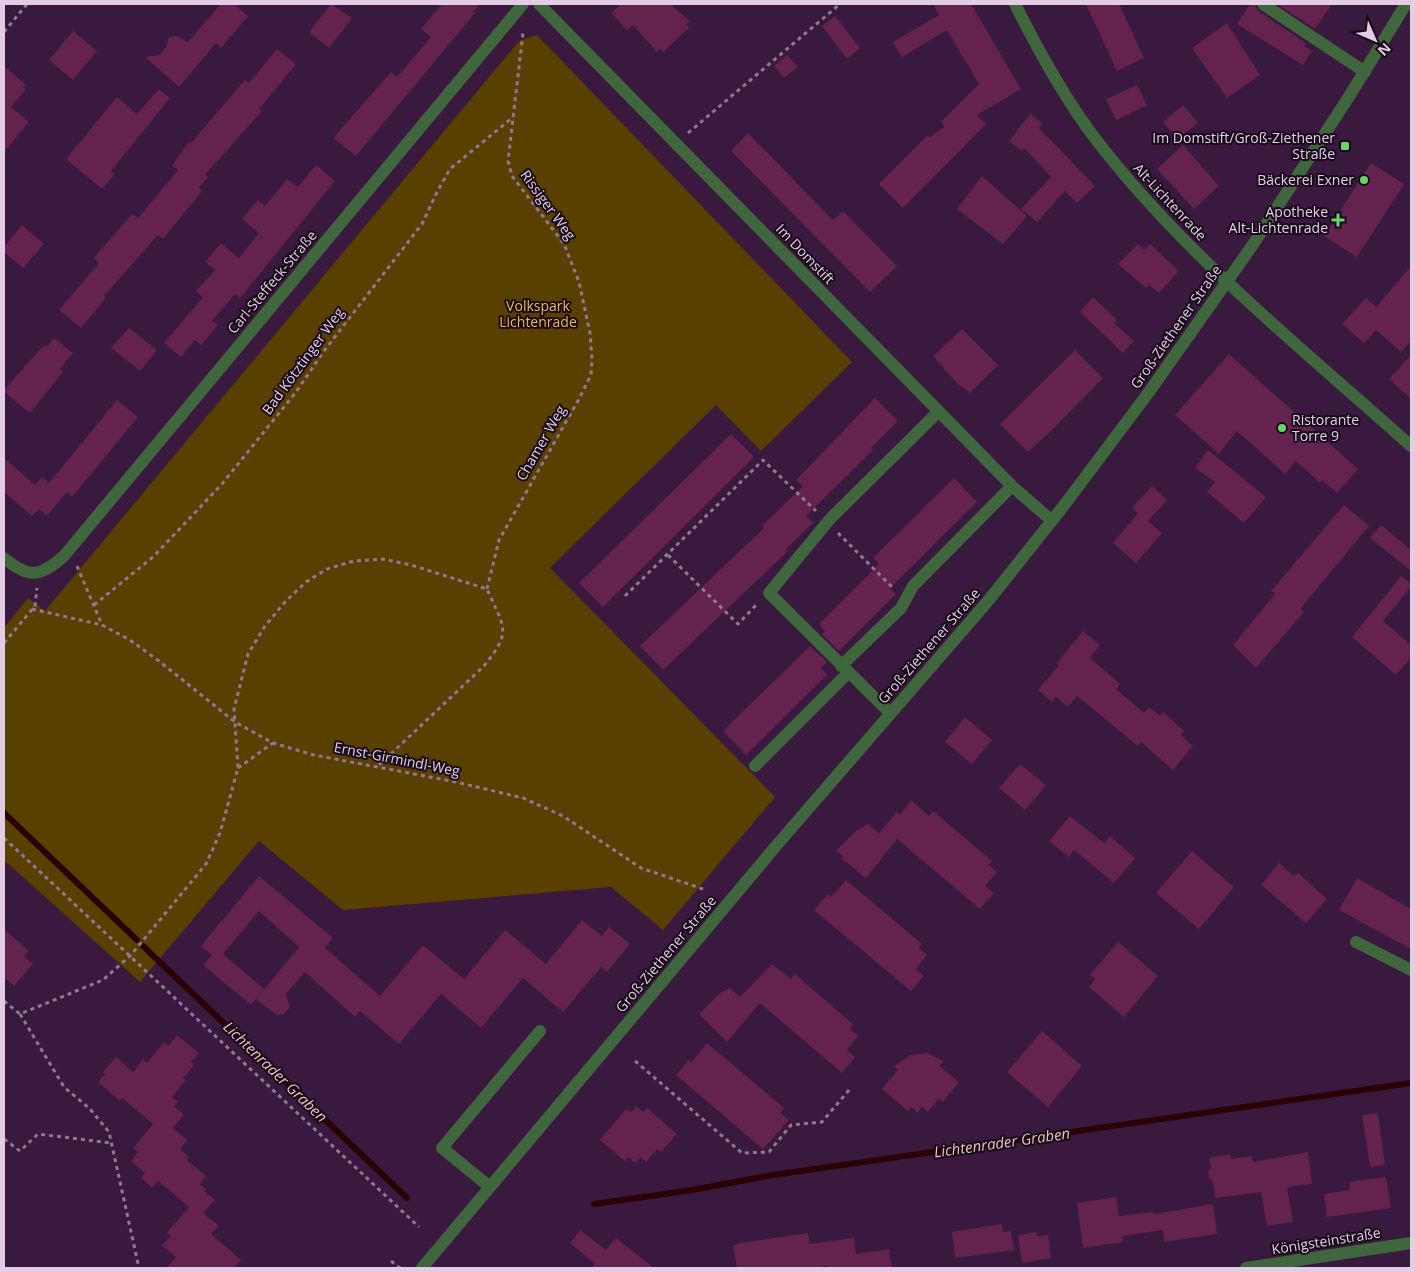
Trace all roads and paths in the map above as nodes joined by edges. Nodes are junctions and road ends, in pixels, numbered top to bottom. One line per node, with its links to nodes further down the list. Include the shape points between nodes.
1 (27, 4): 8 (path)
2 (522, 4): 23 (street, Carl-Steffeck-Straße, via 64,556)
3 (539, 4): 15 (street, Im Domstift)
4 (840, 4): 12 (path)
5 (1015, 4): 13 (street, Alt-Lichtenrade, via 1066,98 1126,178)
6 (1263, 4): 10 (street)
7 (1406, 4): 10 (street, Groß-Ziethener Straße)
8 (4, 32)
9 (523, 33): 11 (path, Rissiger Weg)
10 (1365, 72): 13 (street, Groß-Ziethener Straße)
11 (512, 118): 14 (path, Rissiger Weg, via 508,161 512,176 564,244 579,282); 28 (path, Bad Kötztinger Weg, via 450,169 422,224 296,392 222,484 153,557)
12 (688, 134)
13 (1227, 282): 16 (street, Alt-Lichtenrade); 18 (street, Groß-Ziethener Straße)
14 (583, 304): 24 (path, Chamer Weg, via 590,333 591,375 500,540)
15 (938, 412): 17 (street, Im Domstift); 19 (street)
16 (1411, 446)
17 (1012, 486): 18 (street, Im Domstift); 27 (street, via 913,586)
18 (1052, 521): 33 (street, Groß-Ziethener Straße, via 988,601)
19 (827, 522): 20 (path, via 763,460); 25 (street); 27 (path)
20 (668, 555): 25 (path, via 738,624); 26 (path)
21 (4, 558): 23 (street, via 19,570)
22 (77, 566): 28 (path)
23 (38, 573): 29 (path)
24 (487, 589): 34 (path, via 383,559 354,561 327,569 306,582 285,602 248,654 237,691); 36 (path, via 502,617 498,649)
25 (768, 593): 32 (street)
26 (625, 596)
27 (905, 600): 32 (street)
28 (94, 605): 30 (path)
29 (32, 609): 30 (path, Ernst-Girmindl-Weg); 31 (path)
30 (102, 625): 34 (path, Ernst-Girmindl-Weg, via 130,640)
31 (4, 643)
32 (845, 670): 33 (street); 37 (street)
33 (890, 713): 51 (street, Groß-Ziethener Straße)
34 (235, 722): 35 (path, Ernst-Girmindl-Weg); 38 (path)
35 (273, 743): 36 (path, Ernst-Girmindl-Weg, via 314,755); 38 (path)
36 (378, 766): 40 (path, Ernst-Girmindl-Weg, via 523,798 563,816 642,868)
37 (755, 766)
38 (238, 768): 42 (path, via 220,833 206,864)
39 (4, 838): 42 (path)
40 (702, 889)
41 (1356, 942): 43 (street)
42 (131, 956): 45 (path, via 103,980); 52 (path)
43 (1411, 970)
44 (4, 1001): 45 (path)
45 (20, 1014): 50 (path, via 64,1086 90,1109 108,1132)
46 (540, 1032): 51 (street, via 442,1148)
47 (635, 1060): 48 (path, via 742,1153 769,1152 791,1125 822,1122)
48 (849, 1090)
49 (4, 1139): 50 (path, via 20,1151 38,1134)
50 (111, 1143): 55 (path)
51 (490, 1187): 57 (street, Groß-Ziethener Straße)
52 (419, 1227)
53 (1411, 1243): 58 (street, Königsteinstraße)
54 (391, 1261): 56 (path)
55 (139, 1268)
56 (400, 1268)
57 (422, 1268)
58 (1246, 1268)

